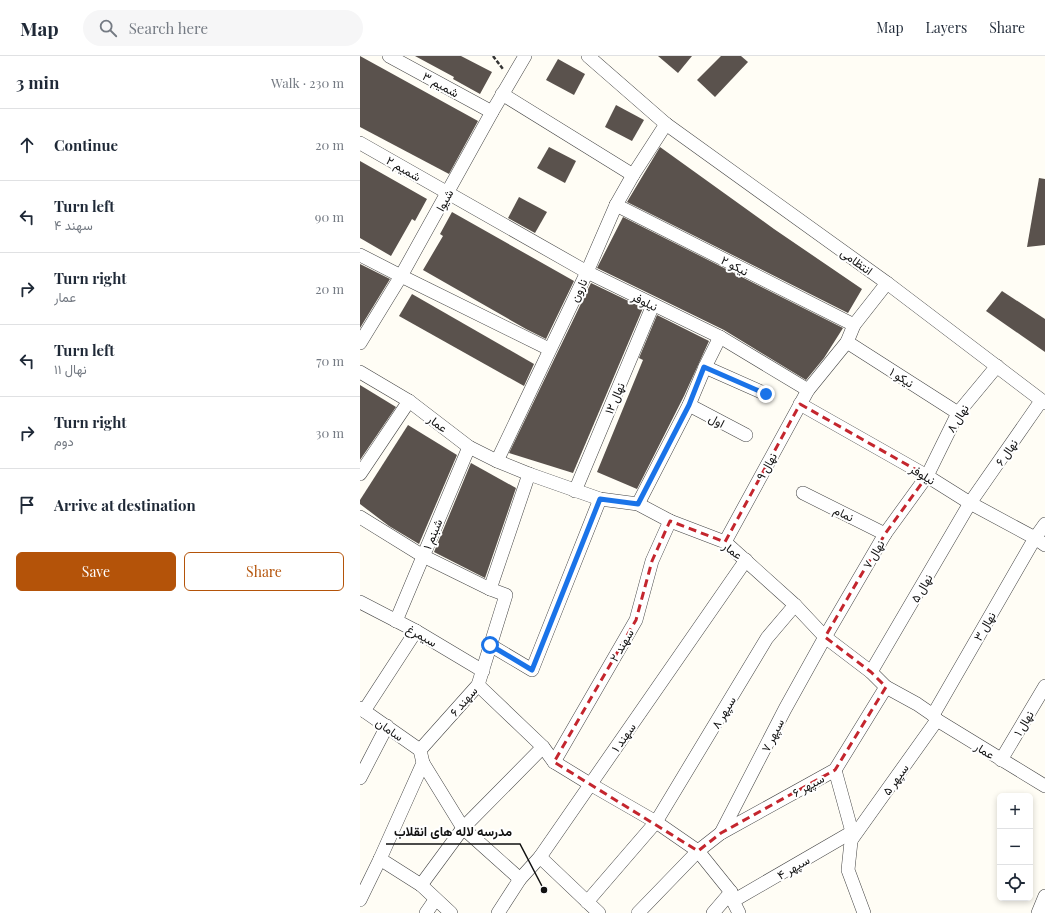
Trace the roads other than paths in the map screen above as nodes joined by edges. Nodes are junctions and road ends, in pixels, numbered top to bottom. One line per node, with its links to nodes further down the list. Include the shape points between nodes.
1 (525, 56): 4 (street, شیوا)
2 (588, 56): 6 (street, انتظامی)
3 (397, 58): 5 (street, شمیم ۳)
4 (502, 94): 5 (street, شیوا); 8 (street)
5 (492, 112): 9 (street, شیوا)
6 (666, 124): 8 (street, نارون); 14 (street, انتظامی)
7 (360, 143): 9 (street, شمیم ۲)
8 (632, 175): 10 (street, نارون)
9 (447, 193): 12 (street, شمیم ۲); 13 (street, شیوا)
10 (616, 205): 12 (street, نارون); 16 (street, نیکو ۲)
11 (360, 255): 13 (street)
12 (587, 272): 15 (street, نیلوفر); 20 (street, نارون)
13 (401, 276): 19 (street, شیوا); 20 (street)
14 (887, 283): 16 (street, نهال ۹); 21 (street, انتظامی)
15 (653, 305): 17 (street, نیلوفر); 37 (street, نهال ۱۲)
16 (854, 325): 18 (street, نهال ۹)
17 (720, 337): 22 (street); 24 (street, نیلوفر)
18 (847, 342): 24 (street, نهال ۹); 30 (street, نیکو ۱)
19 (360, 343)
20 (549, 349): 33 (street, نارون)
21 (997, 366): 27 (street, انتظامی); 30 (street, نهال ۸)
22 (704, 367): 25 (street); 29 (street)
23 (360, 372): 26 (street, عمار)
24 (808, 390): 28 (street, نهال ۹)
25 (766, 394)
26 (409, 401): 32 (street, عمار); 34 (street)
27 (1043, 402): 40 (street, نهال ۶)
28 (800, 404): 36 (street, نیلوفر); 47 (street, نهال ۹)
29 (689, 405): 31 (street, اول); 41 (street)
30 (958, 413): 36 (street, نهال ۸)
31 (746, 435)
32 (469, 447): 33 (street, عمار); 48 (street, شبنم ۱)
33 (496, 461): 35 (street, عمار)
34 (360, 474)
35 (529, 474): 37 (street, عمار); 50 (street)
36 (927, 476): 40 (street, نیلوفر); 45 (street, نهال ۷)
37 (575, 491): 39 (street, عمار)
38 (803, 493): 45 (street, نمام)
39 (600, 499): 41 (street, عمار); 56 (street, via 532,670)
40 (970, 503): 46 (street, نیلوفر); 58 (street, نهال ۵)
41 (638, 504): 43 (street, عمار)
42 (360, 517): 48 (street)
43 (670, 521): 47 (street, عمار); 68 (street, سهند ۲, via 652,561 636,620)
44 (1045, 524): 46 (street, نهال ۳)
45 (885, 534): 55 (street, نهال ۷)
46 (1040, 541): 63 (street, نهال ۳)
47 (725, 542): 49 (street, عمار)
48 (423, 556): 50 (street); 53 (street, شبنم ۱)
49 (746, 560): 52 (street, عمار); 71 (street, سهند ۱)
50 (490, 588): 56 (street, سهند ۶, via 506,595)
51 (360, 602): 53 (street, سیمرغ)
52 (795, 605): 55 (street, عمار); 73 (street, سپهر ۸, via 768,638)
53 (396, 622): 54 (street, سیمرغ)
54 (416, 631): 57 (street, سیمرغ); 62 (street)
55 (824, 637): 58 (street, عمار); 75 (street, سپهر ۷)
56 (490, 645): 57 (street, سهند ۶)
57 (483, 671): 59 (street, سهند ۶)
58 (871, 672): 61 (street, عمار)
59 (478, 685): 65 (street); 66 (street, سهند ۶)
60 (1045, 686): 67 (street, نهال ۱)
61 (886, 687): 63 (street, عمار); 69 (street, سپهر ۶)
62 (362, 710): 64 (street, سامان)
63 (935, 717): 67 (street, عمار); 76 (street, سپهر ۵)
64 (387, 726): 66 (street, سامان); 70 (street)
65 (543, 747): 68 (street); 74 (street)
66 (421, 756): 74 (street); 79 (street, سهند ۶)
67 (1001, 760): 72 (street, عمار)
68 (554, 762): 71 (street)
69 (836, 770): 75 (street, سپهر ۶); 76 (street)
70 (360, 778)
71 (590, 784): 73 (street); 78 (street, سهند ۱)
72 (1045, 786)
73 (656, 822): 77 (street); 86 (street, سپهر ۸)
74 (463, 828): 80 (street); 81 (street)
75 (721, 833): 77 (street, سپهر ۶)
76 (852, 836): 82 (street, سپهر ۴); 94 (street, via 848,870)
77 (698, 851): 82 (street); 91 (street, سپهر ۶)
78 (540, 857): 80 (street, سهند ۱); 86 (street)
79 (380, 859): 81 (street); 84 (street, سهند ۶)
80 (520, 879): 89 (street, سهند ۱)
81 (421, 885): 85 (street)
82 (732, 896): 92 (street, سپهر ۴); 93 (street)
83 (1045, 896): 95 (street)
84 (360, 900)
85 (435, 900): 87 (street); 88 (street)
86 (587, 902): 90 (street)
87 (426, 913)
88 (451, 913)
89 (498, 913)
90 (599, 913)
91 (638, 913)
92 (713, 913)
93 (739, 913)
94 (864, 913)
95 (1038, 913)

